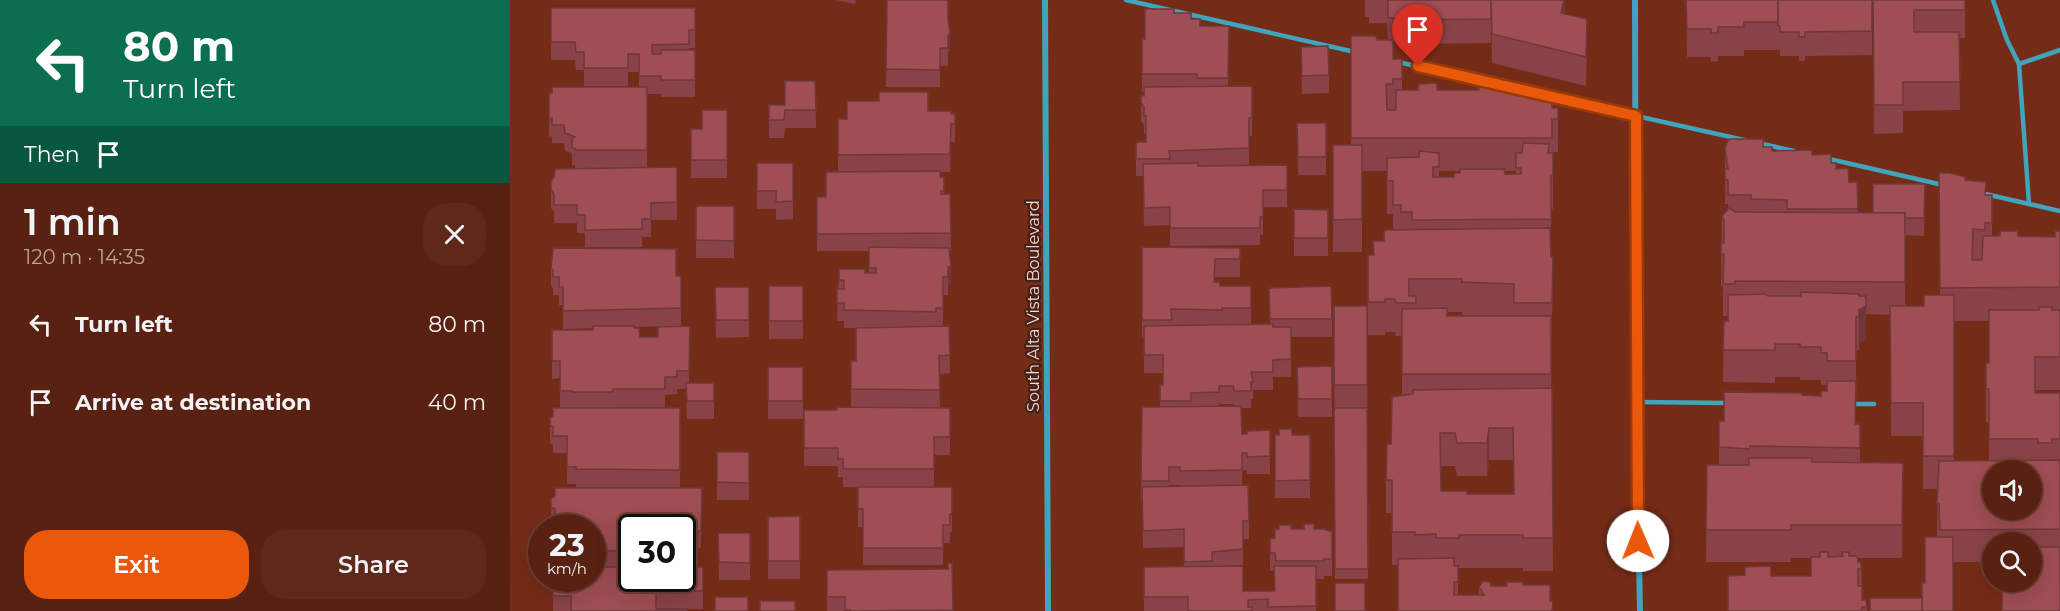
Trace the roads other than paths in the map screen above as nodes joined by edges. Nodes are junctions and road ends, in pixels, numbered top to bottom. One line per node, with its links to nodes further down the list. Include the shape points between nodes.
1 (1045, 0): 22 (street, South Alta Vista Boulevard)
2 (1126, 0): 6 (lane)
3 (1635, 0): 11 (street)
4 (1993, 0): 8 (lane)
5 (2060, 50): 8 (lane)
6 (1356, 52)
7 (1391, 60): 9 (lane)
8 (2019, 64): 16 (lane)
9 (1529, 92)
10 (1540, 94): 11 (lane)
11 (1636, 116): 12 (lane); 18 (street)
12 (1797, 152)
13 (1820, 157): 14 (lane)
14 (1948, 186)
15 (1971, 191): 16 (lane)
16 (2029, 204): 17 (lane)
17 (2060, 211)
18 (1636, 402): 19 (lane); 23 (street)
19 (1737, 403)
20 (1851, 404): 21 (lane)
21 (1874, 404)
22 (1048, 611)
23 (1640, 611)

